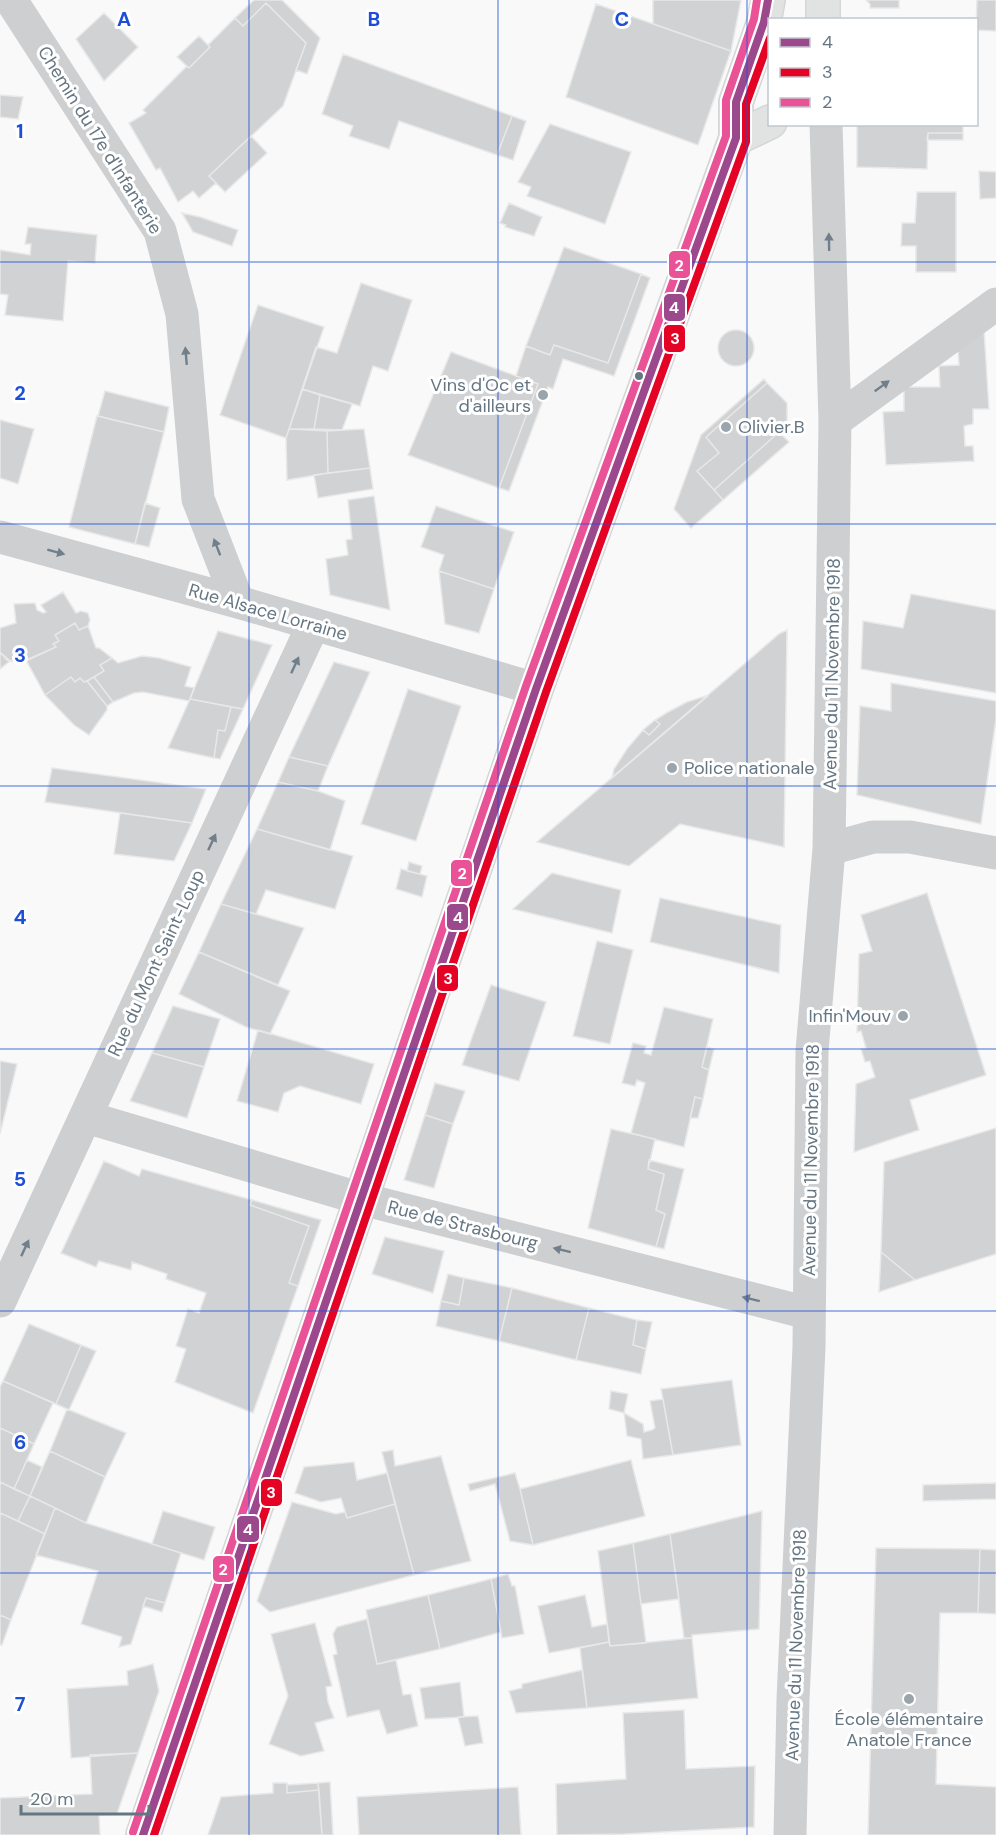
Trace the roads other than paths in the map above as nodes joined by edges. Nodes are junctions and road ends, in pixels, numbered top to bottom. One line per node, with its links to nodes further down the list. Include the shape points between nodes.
1 (11, 0): 11 (street, Chemin du 17e d'Infanterie, one-way to 1, via 198,499 182,314 160,231)
2 (768, 0): 7 (main road, via 736,102)
3 (823, 0): 4 (main road)
4 (823, 18)
5 (768, 123): 7 (main road)
6 (826, 126): 9 (street, Avenue du 11 Novembre 1918, one-way to 6)
7 (736, 138): 13 (main road)
8 (996, 304): 9 (street, one-way to 8)
9 (835, 421): 14 (street, Avenue du 11 Novembre 1918)
10 (0, 537): 11 (street, Rue Alsace Lorraine, one-way to 11)
11 (238, 602): 12 (street, Rue Alsace Lorraine)
12 (313, 625): 13 (street, Rue Alsace Lorraine); 16 (street, Rue du Mont Saint-Loup, one-way to 12)
13 (536, 689): 17 (main road)
14 (829, 849): 15 (street, via 873,837 910,837); 19 (street, Avenue du 11 Novembre 1918, via 812,1051)
15 (996, 853)
16 (86, 1117): 17 (street, Rue de Strasbourg); 18 (street, Rue du Mont Saint-Loup, one-way to 16)
17 (362, 1199): 19 (street, Rue de Strasbourg, one-way to 17); 20 (main road)
18 (0, 1301)
19 (808, 1314): 21 (street, Avenue du 11 Novembre 1918)
20 (143, 1835)
21 (790, 1835)

